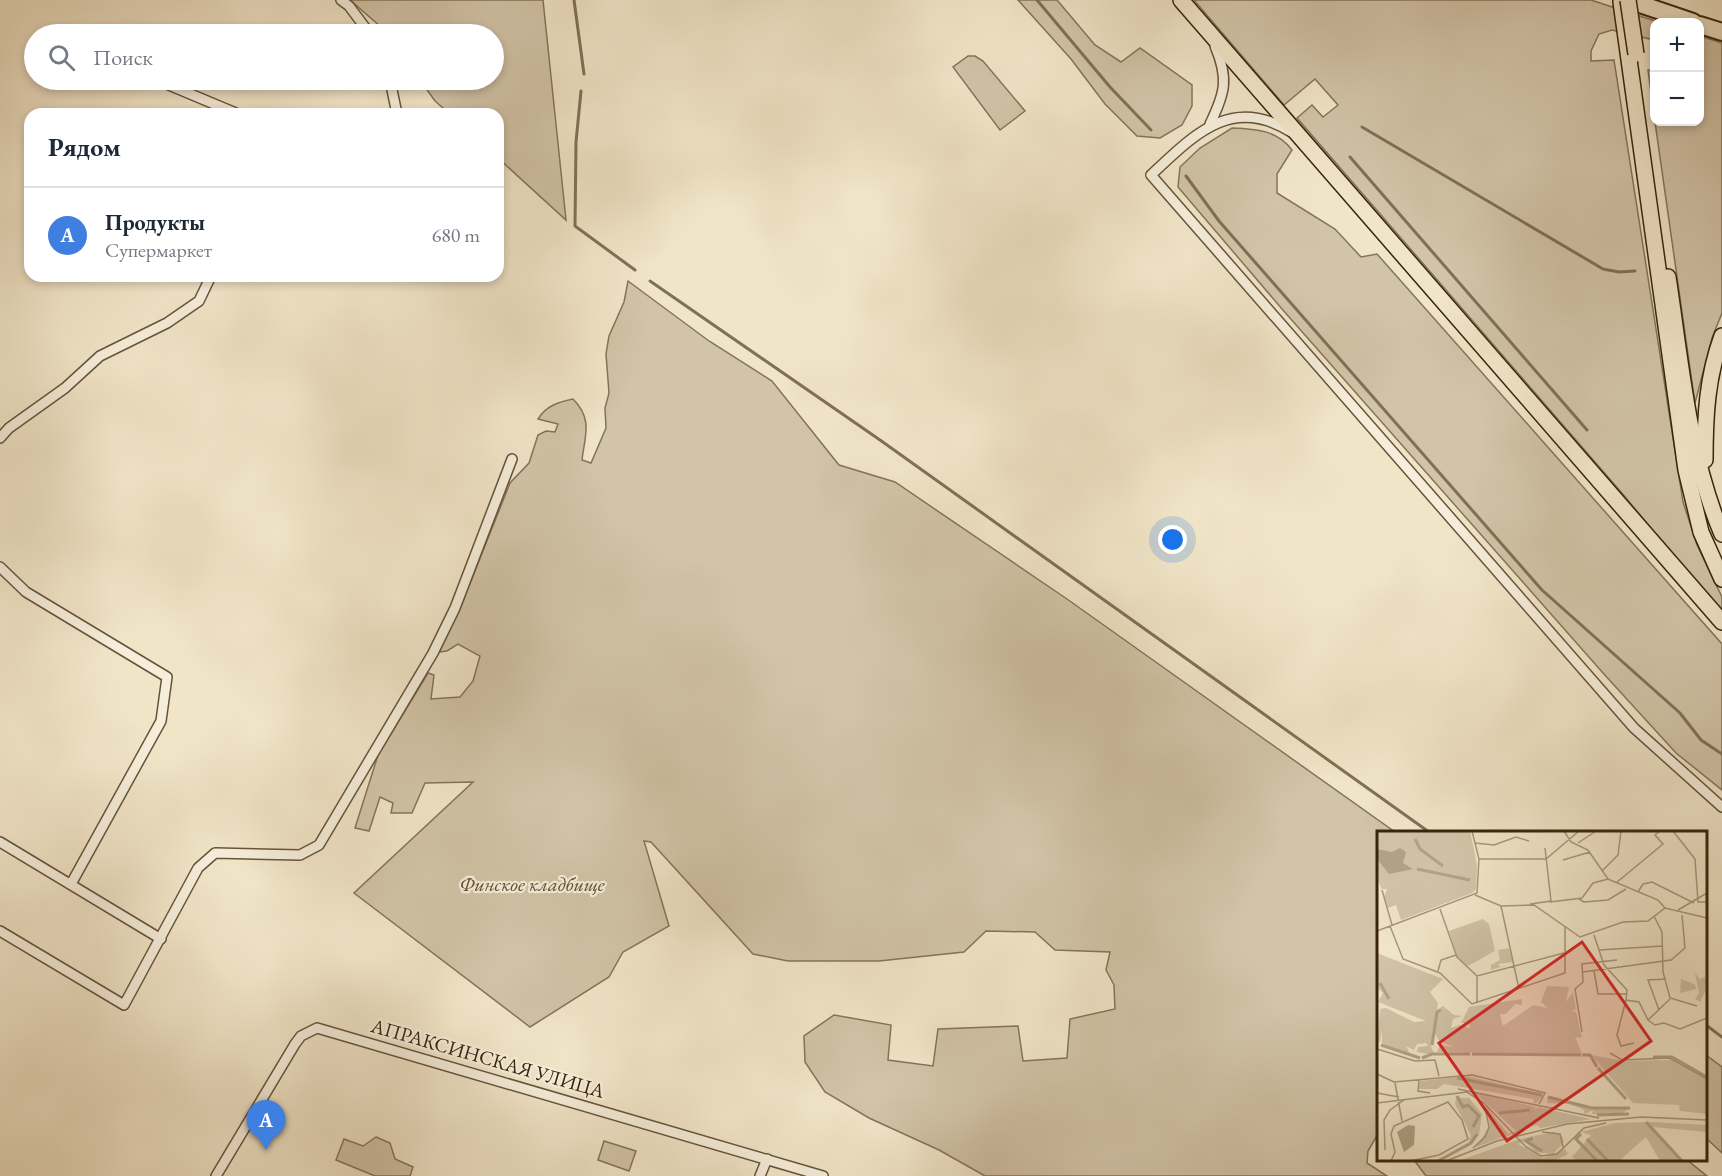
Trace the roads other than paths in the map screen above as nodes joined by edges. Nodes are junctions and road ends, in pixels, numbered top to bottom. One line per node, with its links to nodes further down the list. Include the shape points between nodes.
1 (341, 0): 6 (street)
2 (1181, 0): 9 (main road)
3 (1621, 0): 10 (main road)
4 (1628, 0): 5 (highway); 10 (main road, bridge)
5 (1681, 18)
6 (363, 24)
7 (1704, 26): 8 (highway)
8 (1722, 32)
9 (1210, 33): 15 (street, via 1223,64 1225,84); 16 (main road)
10 (1632, 52): 21 (main road); 24 (main road, via 1686,471 1701,532)
11 (181, 90): 13 (street)
12 (392, 90): 14 (street)
13 (224, 108)
14 (396, 108)
15 (1210, 124): 16 (street, via 1238,117 1257,118 1278,124); 26 (street, via 1151,175 1634,728)
16 (1303, 140): 25 (main road)
17 (208, 282): 19 (street, via 199,301 100,356)
18 (1722, 336): 21 (main road, via 1707,392)
19 (0, 438)
20 (512, 459): 30 (street, via 433,653 319,844 300,855 215,853 198,868)
21 (1706, 489): 22 (main road)
22 (1722, 534)
23 (0, 567): 28 (street, via 26,592 167,677 160,721)
24 (1722, 579)
25 (1722, 622)
26 (1722, 807)
27 (0, 842): 28 (street)
28 (71, 884): 30 (street)
29 (0, 932): 30 (street, via 124,1005)
30 (161, 939)
31 (767, 1159): 32 (street, АПРАКСИНСКАЯ УЛИЦА, via 317,1028 295,1044); 33 (street); 34 (street, АПРАКСИНСКАЯ УЛИЦА)
32 (216, 1176)
33 (760, 1176)
34 (823, 1176)

